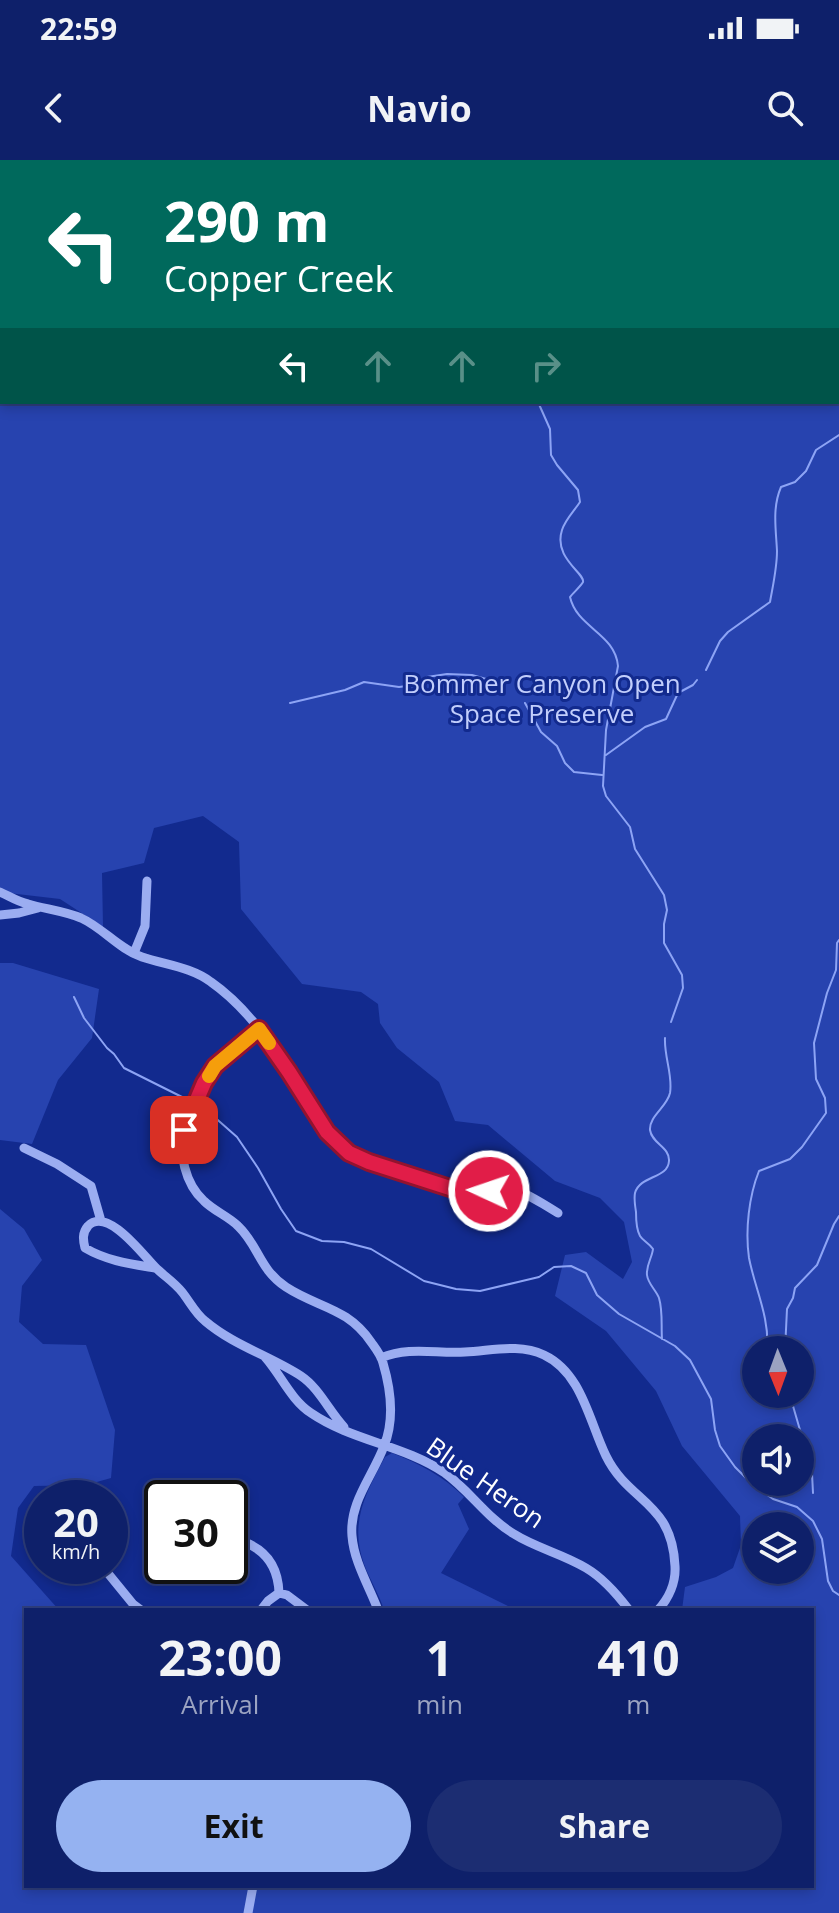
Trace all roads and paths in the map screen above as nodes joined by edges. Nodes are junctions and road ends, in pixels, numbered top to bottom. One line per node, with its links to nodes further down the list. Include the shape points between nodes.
1 (147, 881): 3 (street)
2 (0, 892): 5 (street)
3 (146, 894): 4 (street); 7 (street, via 145,926)
4 (158, 895)
5 (41, 907): 6 (street); 7 (street, via 80,918)
6 (0, 915)
7 (134, 953): 8 (street, via 199,974)
8 (259, 1029): 10 (street, via 336,1143 369,1162); 16 (street, via 215,1066 204,1083 184,1130 185,1170 204,1201 240,1227 266,1270 296,1293 348,1317)
9 (24, 1148): 13 (street, via 91,1186)
10 (453, 1189): 11 (street, via 474,1186); 11 (street, via 478,1208 491,1201)
11 (489, 1191): 12 (street, via 502,1184)
12 (558, 1213)
13 (101, 1221): 14 (street, Blue Heron, via 134,1243); 14 (street, via 85,1229 85,1248 118,1262)
14 (155, 1268): 15 (street, Blue Heron, via 201,1318)
15 (265, 1357): 17 (street, Blue Heron, via 310,1384); 17 (street, Blue Heron, via 310,1413)
16 (381, 1358): 18 (street, via 391,1401); 27 (street, via 411,1350 527,1349 561,1366 579,1390 607,1458 653,1508 671,1537 675,1574)
17 (348, 1431): 18 (street, Blue Heron)
18 (385, 1445): 25 (street, via 352,1520 358,1563); 26 (street, Blue Heron, via 447,1474 509,1531 588,1569)
19 (248, 1543): 21 (street, via 267,1557)
20 (117, 1584): 22 (street)
21 (279, 1593): 23 (street); 24 (street)
22 (138, 1608)
23 (263, 1608)
24 (304, 1608)
25 (377, 1608)
26 (627, 1608)
27 (660, 1608)
28 (253, 1888): 29 (street)
29 (248, 1913)

